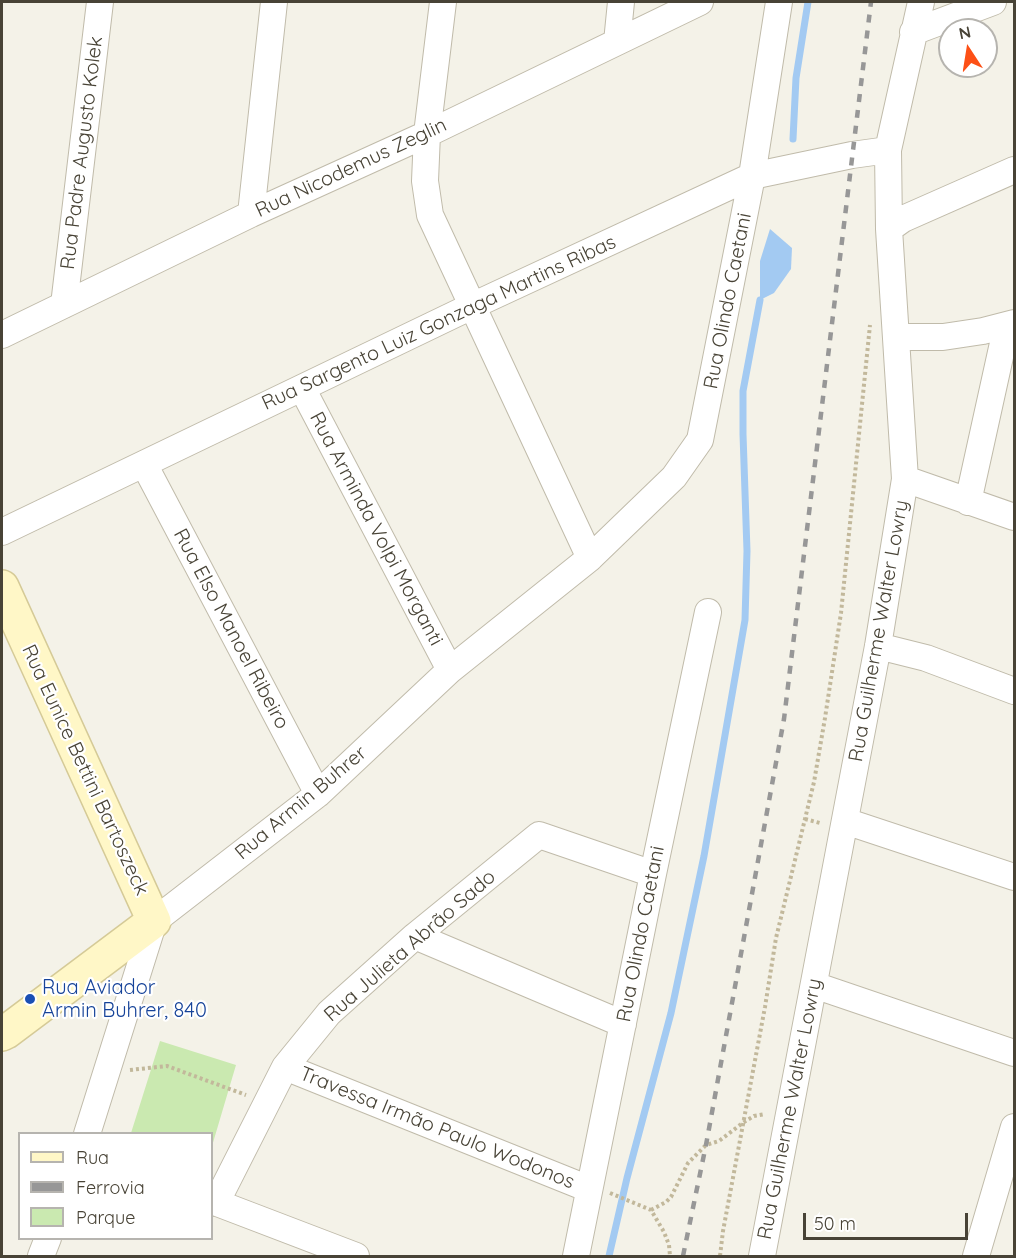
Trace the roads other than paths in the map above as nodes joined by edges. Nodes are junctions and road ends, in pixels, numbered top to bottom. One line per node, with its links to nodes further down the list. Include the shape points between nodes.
1 (100, 2): 17 (street, Rua Padre Augusto Kolek)
2 (274, 2): 15 (street)
3 (444, 2): 11 (street)
4 (621, 2): 10 (street)
5 (700, 2): 10 (street, Rua Nicodemus Zeglin)
6 (779, 2): 14 (street, Rua Olindo Caetani)
7 (921, 2): 9 (street, Rua Guilherme Walter Lowry)
8 (993, 2): 9 (street)
9 (913, 32): 12 (street, Rua Guilherme Walter Lowry)
10 (616, 42): 11 (street, Rua Nicodemus Zeglin)
11 (427, 134): 15 (street, Rua Nicodemus Zeglin); 18 (street, via 425,181 430,215)
12 (888, 150): 14 (street, Rua Sargento Luiz Gonzaga Martins Ribas); 16 (street, Rua Guilherme Walter Lowry)
13 (1014, 170): 16 (street, via 903,219)
14 (752, 176): 18 (street, Rua Sargento Luiz Gonzaga Martins Ribas); 28 (street, Rua Olindo Caetani, via 700,440 674,477)
15 (251, 214): 17 (street, Rua Nicodemus Zeglin)
16 (889, 229): 21 (street, Rua Guilherme Walter Lowry)
17 (64, 304): 20 (street, Rua Nicodemus Zeglin)
18 (472, 306): 22 (street, Rua Sargento Luiz Gonzaga Martins Ribas); 28 (street)
19 (1011, 324): 21 (street, via 943,337); 25 (street)
20 (2, 334)
21 (897, 337): 24 (street, Rua Guilherme Walter Lowry)
22 (302, 388): 23 (street, Rua Sargento Luiz Gonzaga Martins Ribas); 32 (street, Rua Arminda Volpi Morganti)
23 (144, 464): 27 (street, Rua Sargento Luiz Gonzaga Martins Ribas); 34 (street, Rua Elso Manoel Ribeiro)
24 (905, 479): 25 (street); 31 (street, Rua Guilherme Walter Lowry)
25 (968, 502): 26 (street)
26 (1014, 517)
27 (2, 532)
28 (590, 558): 32 (street, Rua Armin Buhrer)
29 (2, 587): 38 (street, Rua Eunice Bettini Bartoszeck)
30 (708, 612): 36 (street, Rua Olindo Caetani)
31 (878, 646): 33 (street, via 926,658); 35 (street, Rua Guilherme Walter Lowry)
32 (450, 670): 34 (street, Rua Armin Buhrer)
33 (1014, 691)
34 (318, 794): 38 (street, Rua Armin Buhrer)
35 (845, 821): 37 (street); 40 (street, Rua Guilherme Walter Lowry)
36 (653, 874): 39 (street, Rua Julieta Abrão Sado, via 539,835); 41 (street, Rua Olindo Caetani)
37 (1014, 877)
38 (154, 921): 42 (street, Rua Armin Buhrer); 46 (street)
39 (415, 936): 41 (street); 44 (street, Rua Julieta Abrão Sado, via 330,1013)
40 (814, 985): 43 (street); 53 (street, Rua Guilherme Walter Lowry)
41 (623, 1024): 47 (street, Rua Olindo Caetani)
42 (3, 1029)
43 (1014, 1053)
44 (285, 1067): 47 (street, Travessa Irmão Paulo Wodonos); 48 (street, Rua Julieta Abrão Sado)
45 (1014, 1128): 54 (street)
46 (88, 1132)
47 (599, 1190): 52 (street, Rua Olindo Caetani)
48 (214, 1202): 51 (street)
49 (48, 1240): 50 (street)
50 (41, 1257)
51 (356, 1257)
52 (576, 1257)
53 (762, 1257)
54 (976, 1257)

